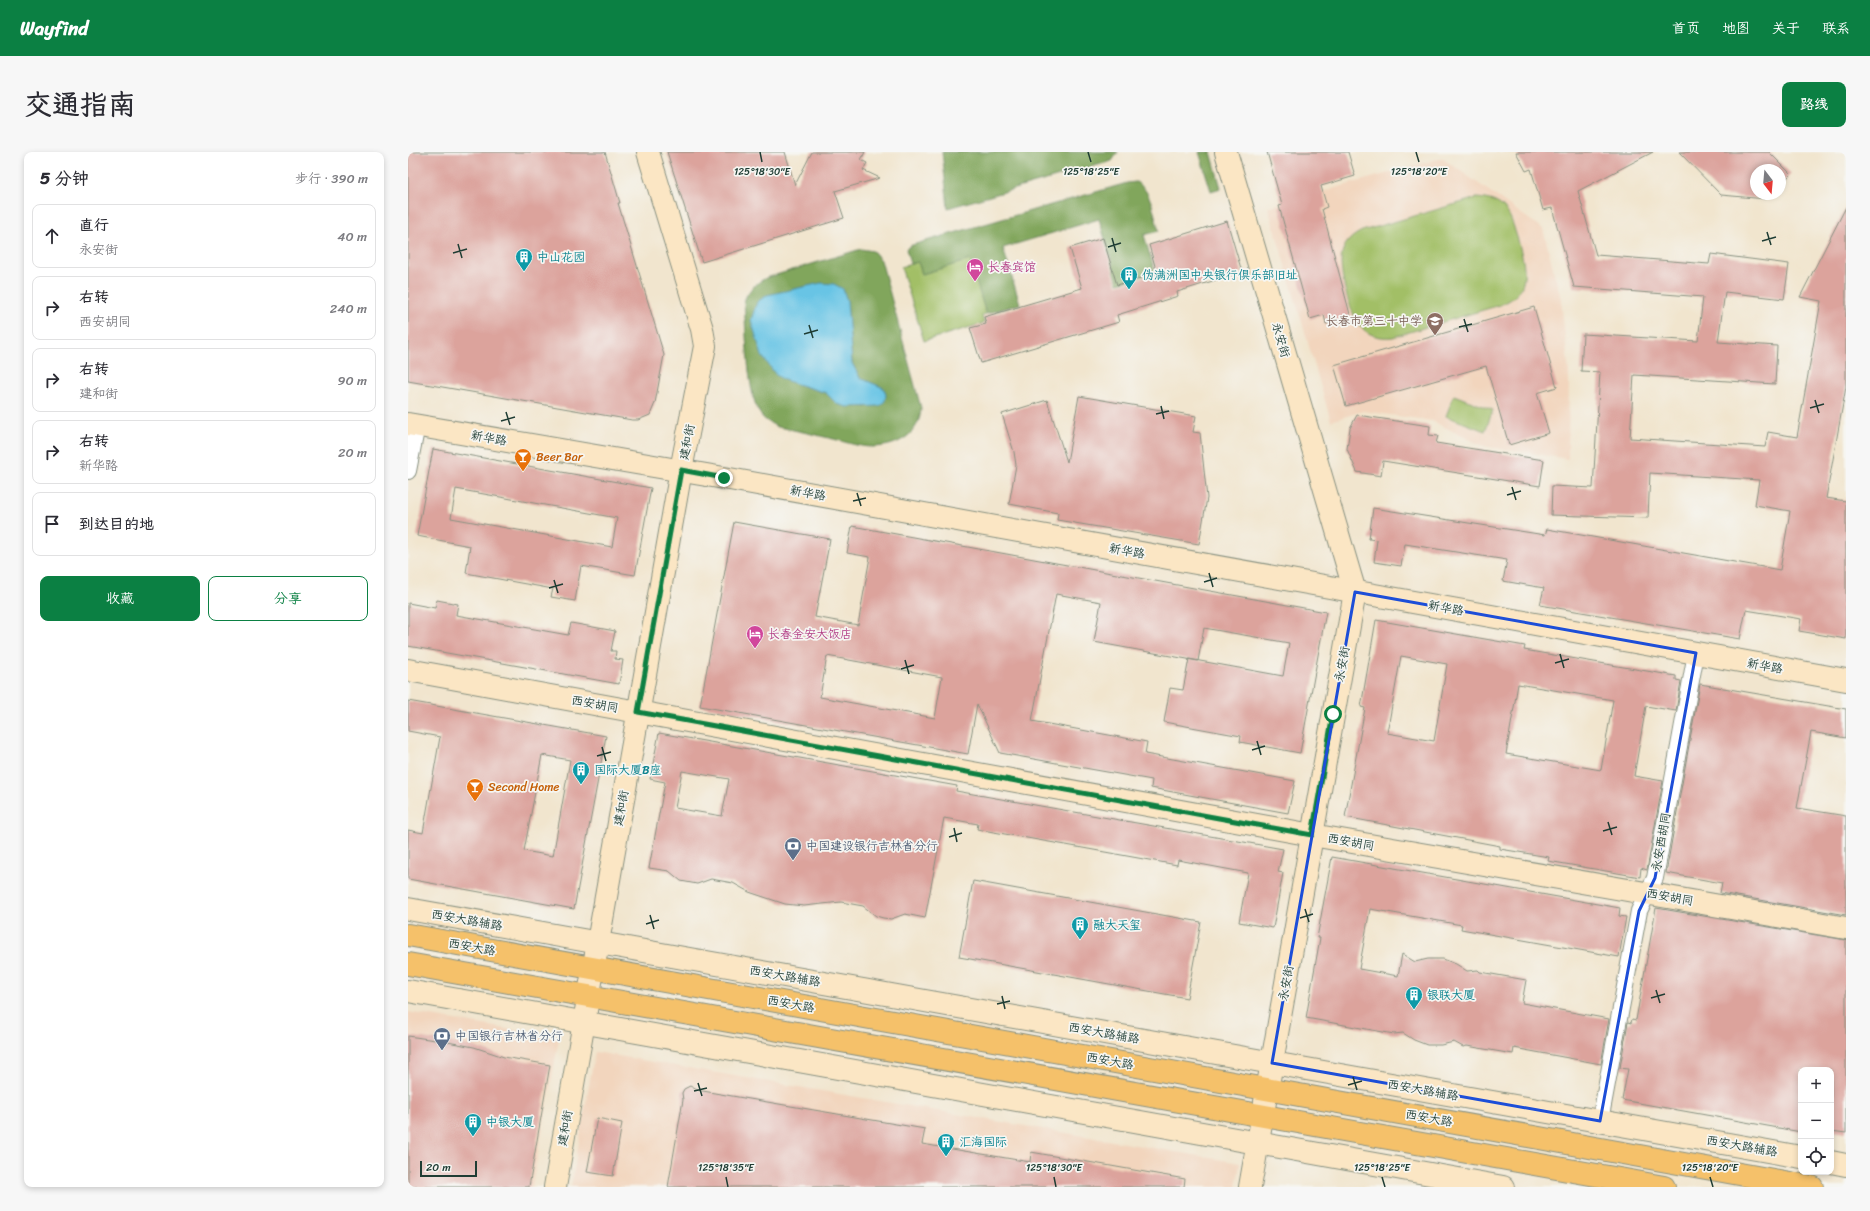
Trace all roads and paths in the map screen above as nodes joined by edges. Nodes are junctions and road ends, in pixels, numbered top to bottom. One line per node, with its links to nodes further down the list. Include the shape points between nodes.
1 (648, 152): 4 (street, 建和街, via 705,346)
2 (1226, 152): 6 (street, 永安街)
3 (412, 425): 4 (street, 新华路); 5 (street)
4 (681, 470): 6 (street, 新华路); 10 (street, 建和街)
5 (408, 471)
6 (1355, 592): 7 (street, 新华路); 11 (street, 永安街)
7 (1696, 653): 9 (street, 新华路); 12 (street, 永安西胡同, via 1655,878)
8 (408, 670): 10 (street, 西安胡同)
9 (1846, 680)
10 (638, 712): 11 (street, 西安胡同); 16 (street, 建和街)
11 (1312, 835): 12 (street, 西安胡同); 22 (street, 永安街)
12 (1647, 893): 14 (street, 西安胡同); 25 (street, 永安西胡同, via 1639,911)
13 (408, 909): 16 (street, 西安大路辅路)
14 (1846, 928)
15 (408, 935): 18 (main road, 西安大路)
16 (598, 943): 18 (street, 建和街); 22 (street, 西安大路辅路)
17 (408, 964): 20 (main road)
18 (593, 968): 20 (street, 建和街); 23 (main road, 西安大路)
19 (408, 991): 21 (street)
20 (588, 996): 21 (street, 建和街); 24 (main road)
21 (584, 1023): 26 (street); 30 (street, 建和街)
22 (1272, 1063): 23 (street, 永安街); 25 (street, 西安大路辅路)
23 (1267, 1089): 24 (street, 永安街); 34 (main road, 西安大路)
24 (1262, 1116): 26 (street, 永安街); 33 (main road)
25 (1600, 1121): 27 (street, 西安大路辅路)
26 (1258, 1143): 31 (street, 永安街); 32 (street)
27 (1798, 1156)
28 (1834, 1163): 29 (street)
29 (1846, 1165)
30 (555, 1187)
31 (1250, 1187)
32 (1502, 1187)
33 (1664, 1187)
34 (1812, 1187)

